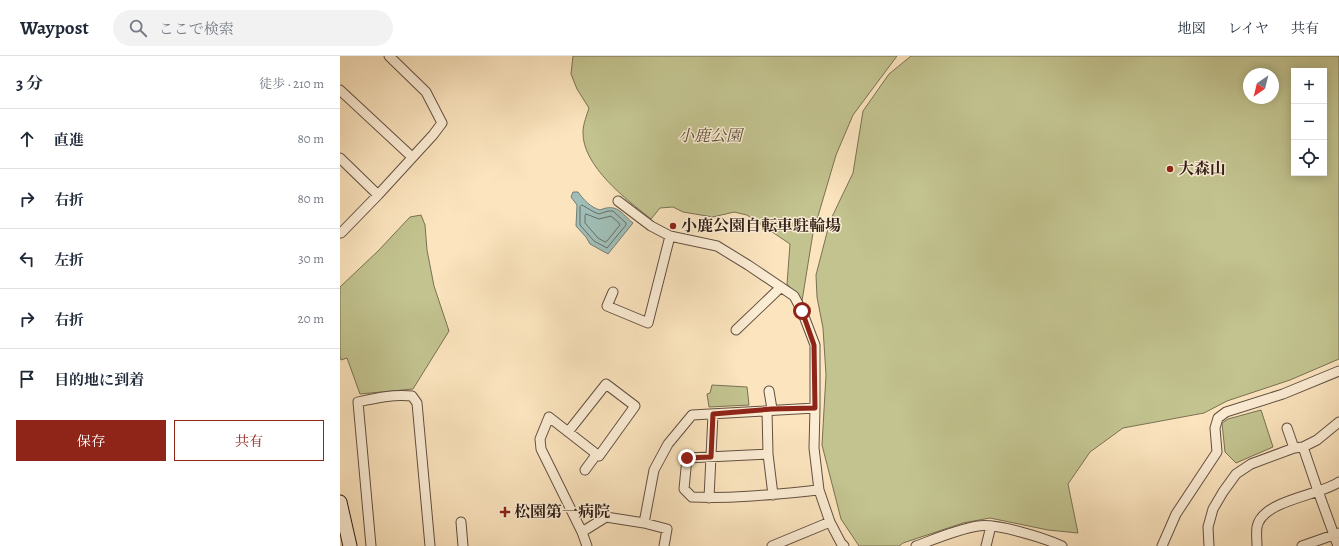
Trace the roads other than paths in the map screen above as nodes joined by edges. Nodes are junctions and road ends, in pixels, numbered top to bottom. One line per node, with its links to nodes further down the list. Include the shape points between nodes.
1 (389, 56): 3 (street, via 426,92 442,123)
2 (340, 90): 3 (street)
3 (412, 157): 5 (street)
4 (340, 158): 5 (street)
5 (378, 195): 7 (street)
6 (618, 201): 8 (street, via 651,226)
7 (340, 233)
8 (670, 236): 9 (street, via 717,246); 10 (street, via 648,323 607,306)
9 (781, 287): 11 (street); 14 (street, via 794,296 814,345)
10 (613, 292)
11 (736, 330)
12 (1339, 371): 48 (street, via 1283,394 1226,412 1218,418 1215,428 1218,452 1176,514)
13 (769, 391): 15 (street)
14 (815, 408): 15 (street); 26 (street, via 814,448)
15 (770, 410): 16 (street); 21 (street)
16 (713, 414): 23 (street); 33 (street, via 692,415 668,444 654,470)
17 (1339, 422): 20 (street, via 1317,440)
18 (1287, 428): 20 (street)
19 (568, 432): 22 (street); 22 (street, via 606,384 635,406 599,456); 35 (street, via 549,417 540,439 540,448)
20 (1299, 447): 27 (street); 49 (street, via 1251,464 1236,474 1213,508 1208,527)
21 (768, 454): 23 (street); 28 (street)
22 (596, 455): 24 (street)
23 (711, 457): 29 (street); 29 (street, via 687,458 684,489 692,497)
24 (585, 470)
25 (1339, 482): 27 (street)
26 (819, 490): 28 (street); 32 (street)
27 (1318, 491): 36 (street); 50 (street, via 1268,511 1260,519 1257,527)
28 (773, 495): 29 (street)
29 (709, 498)
30 (340, 502): 37 (street)
31 (460, 522): 40 (street)
32 (830, 522): 43 (street); 44 (street)
33 (644, 523): 35 (street, via 606,517); 42 (street, via 667,529)
34 (991, 526): 45 (street, via 978,526); 46 (street); 47 (street, via 1046,539)
35 (582, 532): 41 (street)
36 (1337, 534): 51 (street); 52 (street)
37 (350, 546)
38 (371, 546): 39 (street, via 358,402 402,395 412,396 417,403)
39 (430, 546)
40 (463, 546)
41 (587, 546)
42 (664, 546)
43 (772, 546)
44 (844, 546)
45 (916, 546)
46 (986, 546)
47 (1062, 546)
48 (1162, 546)
49 (1209, 546)
50 (1257, 546)
51 (1302, 546)
52 (1338, 546)

